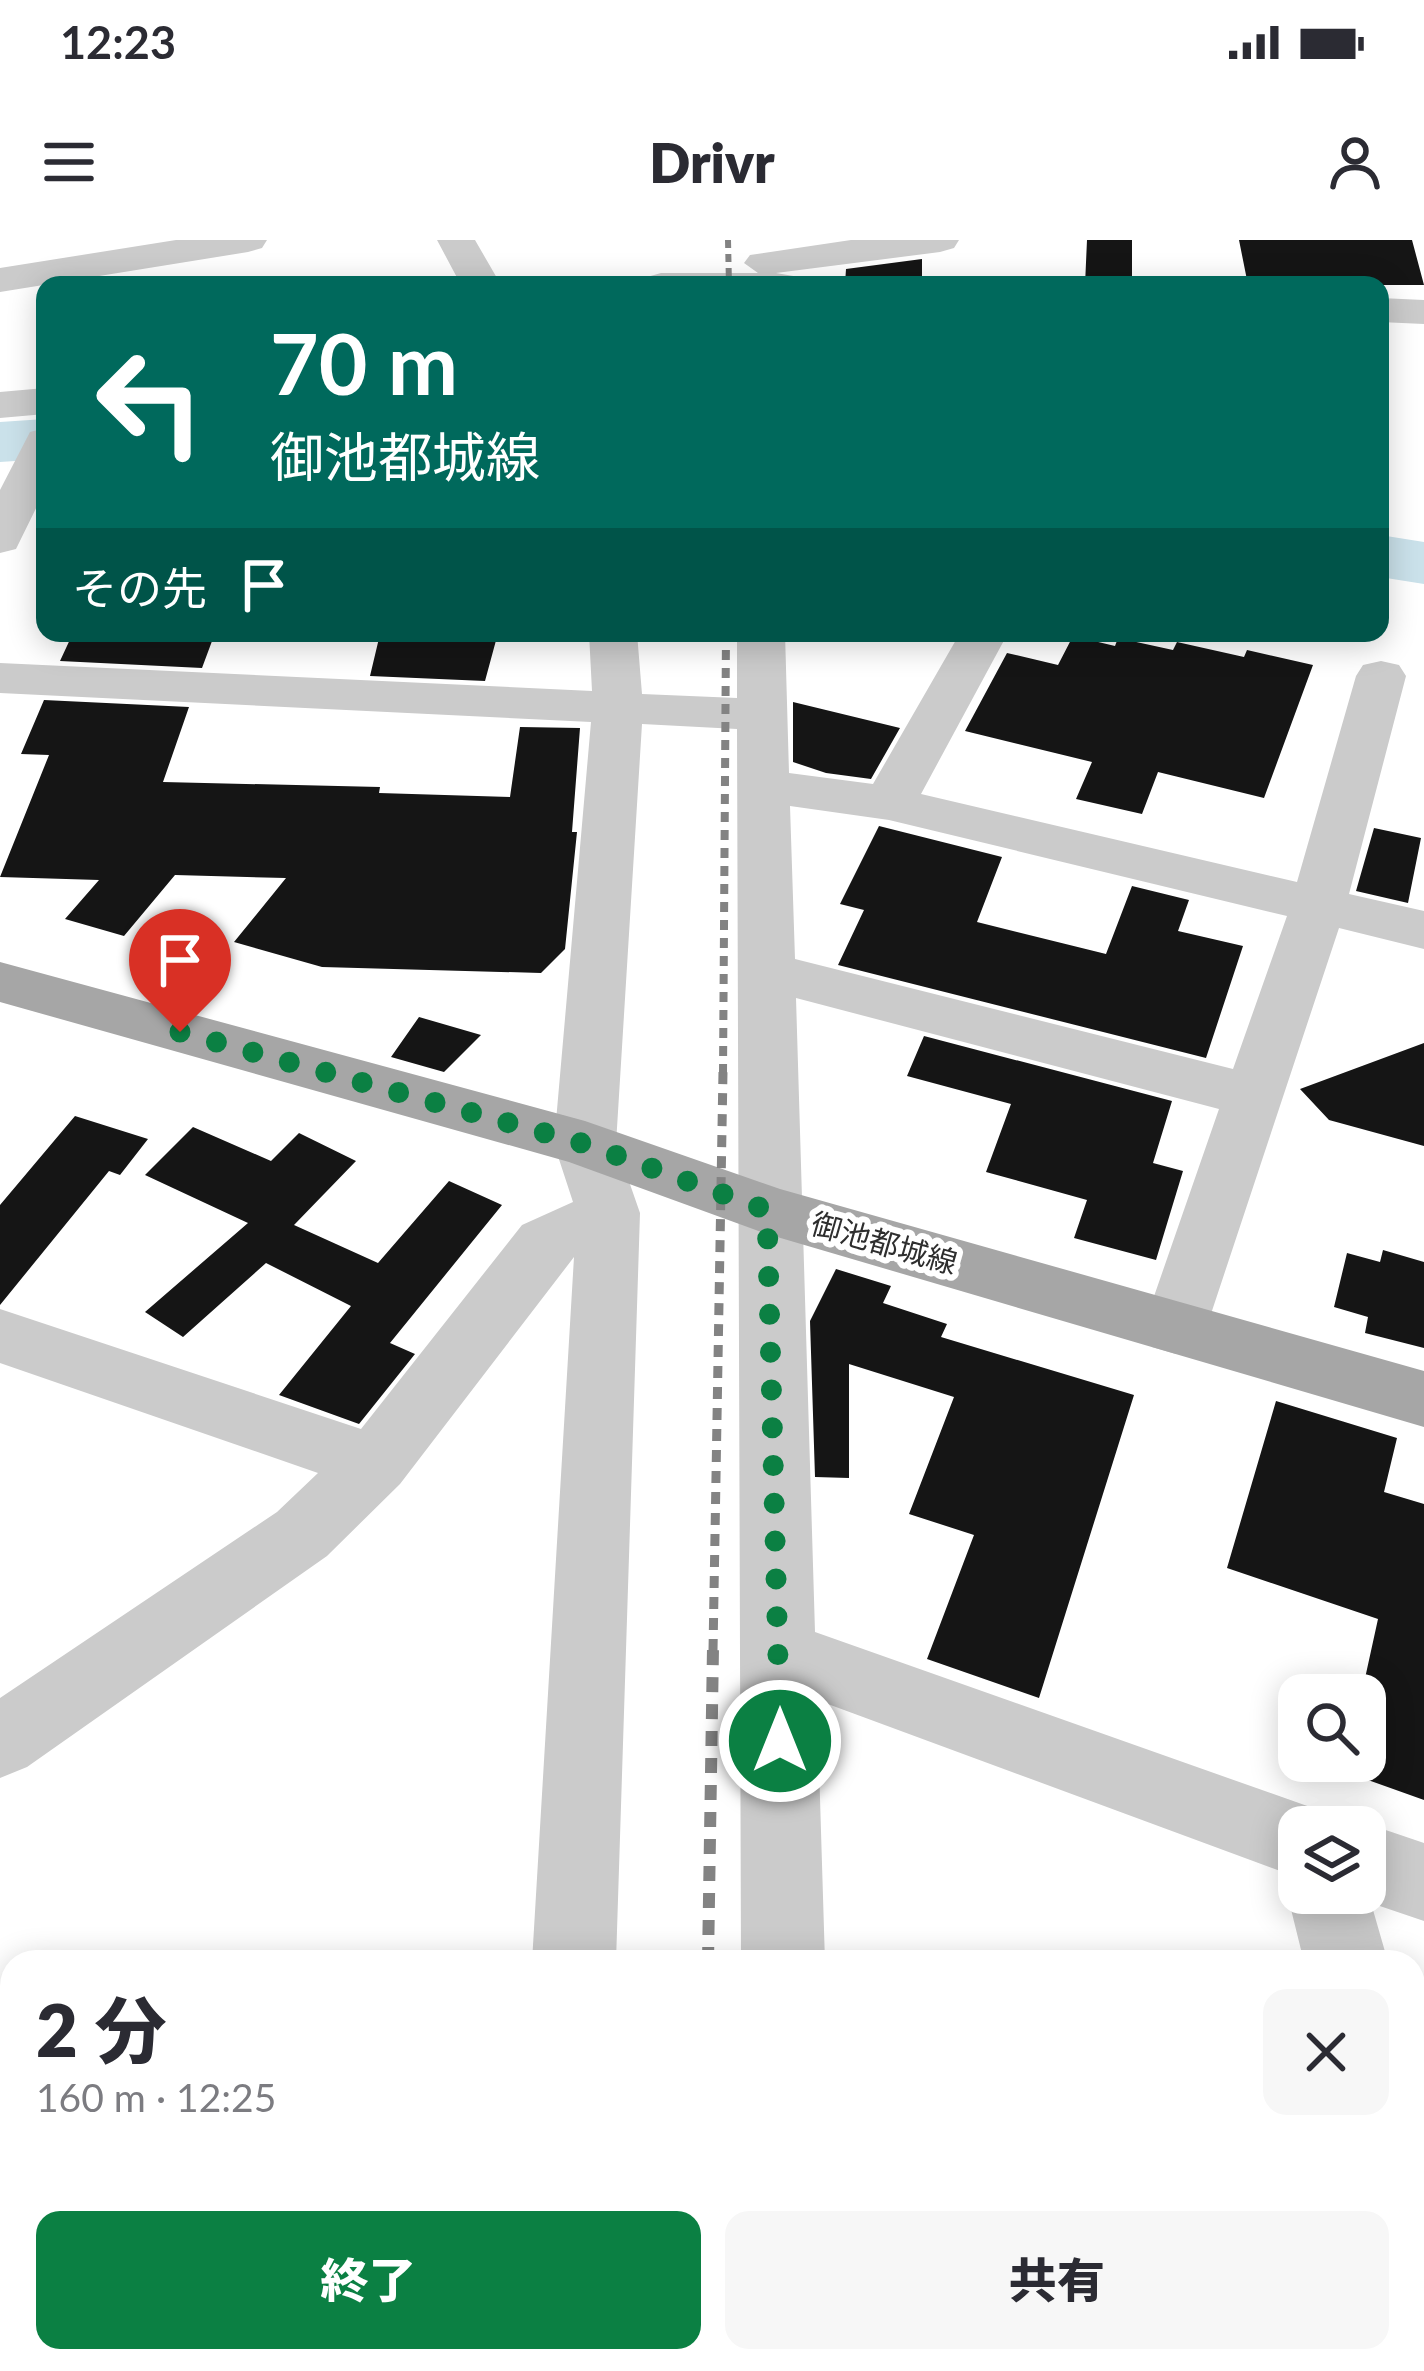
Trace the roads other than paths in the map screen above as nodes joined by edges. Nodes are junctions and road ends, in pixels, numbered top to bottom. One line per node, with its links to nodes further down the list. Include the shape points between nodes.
1 (248, 240): 5 (street)
2 (456, 240): 7 (street)
3 (667, 240): 8 (street)
4 (940, 240): 6 (street)
5 (88, 264): 10 (street)
6 (771, 268): 9 (street)
7 (476, 276)
8 (665, 276)
9 (718, 276)
10 (0, 280)
11 (1389, 310): 12 (street)
12 (1424, 312)
13 (36, 402): 14 (street)
14 (0, 405)
15 (30, 472): 16 (street)
16 (0, 539)
17 (614, 642): 22 (street)
18 (760, 642): 23 (street)
19 (979, 642): 25 (street)
20 (1381, 676): 26 (street)
21 (0, 678): 22 (street)
22 (618, 705): 23 (street); 31 (street)
23 (762, 716): 24 (street)
24 (764, 786): 25 (street); 28 (street)
25 (889, 803): 26 (street)
26 (1318, 905): 27 (street); 30 (street)
27 (1424, 930)
28 (766, 971): 30 (street); 32 (street)
29 (0, 982): 31 (main road, 御池都城線)
30 (1255, 1096): 34 (street)
31 (585, 1144): 32 (main road, 御池都城線); 33 (street)
32 (767, 1210): 34 (main road, 御池都城線); 38 (street)
33 (608, 1213): 37 (street, via 545,1242); 44 (street)
34 (1176, 1328): 36 (main road, 御池都城線)
35 (0, 1336): 37 (street)
36 (1424, 1399)
37 (376, 1463): 39 (street, via 302,1534)
38 (779, 1653): 40 (street); 45 (street)
39 (0, 1742)
40 (1278, 1832)
41 (1386, 1869): 42 (street)
42 (1424, 1882)
43 (1333, 1914): 46 (street)
44 (575, 1950)
45 (783, 1950)
46 (1343, 1950)

